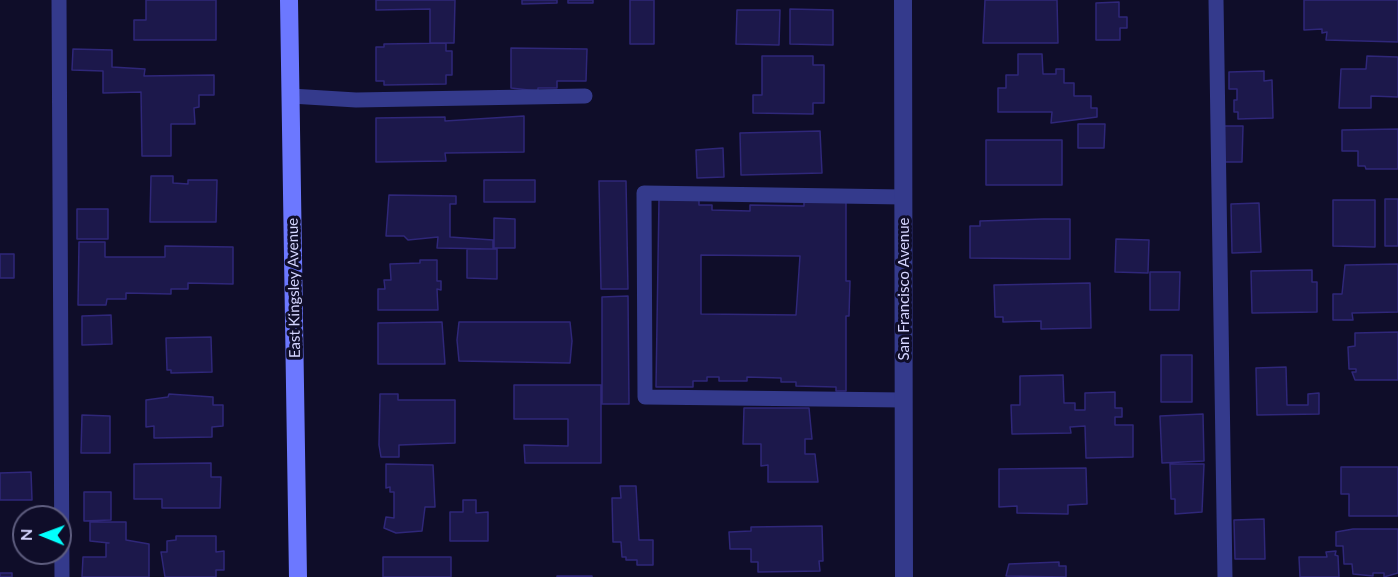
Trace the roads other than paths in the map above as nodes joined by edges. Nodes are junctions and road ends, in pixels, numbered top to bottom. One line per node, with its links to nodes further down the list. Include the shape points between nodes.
1 (59, 0): 9 (lane)
2 (290, 0): 5 (street, East Kingsley Avenue)
3 (903, 0): 7 (street, San Francisco Avenue)
4 (1216, 0): 12 (lane)
5 (291, 96): 6 (lane, via 356,100); 10 (street, East Kingsley Avenue)
6 (585, 96)
7 (903, 197): 8 (street, San Francisco Avenue); 8 (lane, via 644,193 645,397)
8 (904, 400): 11 (street, San Francisco Avenue)
9 (62, 577)
10 (298, 577)
11 (904, 577)
12 (1225, 577)

